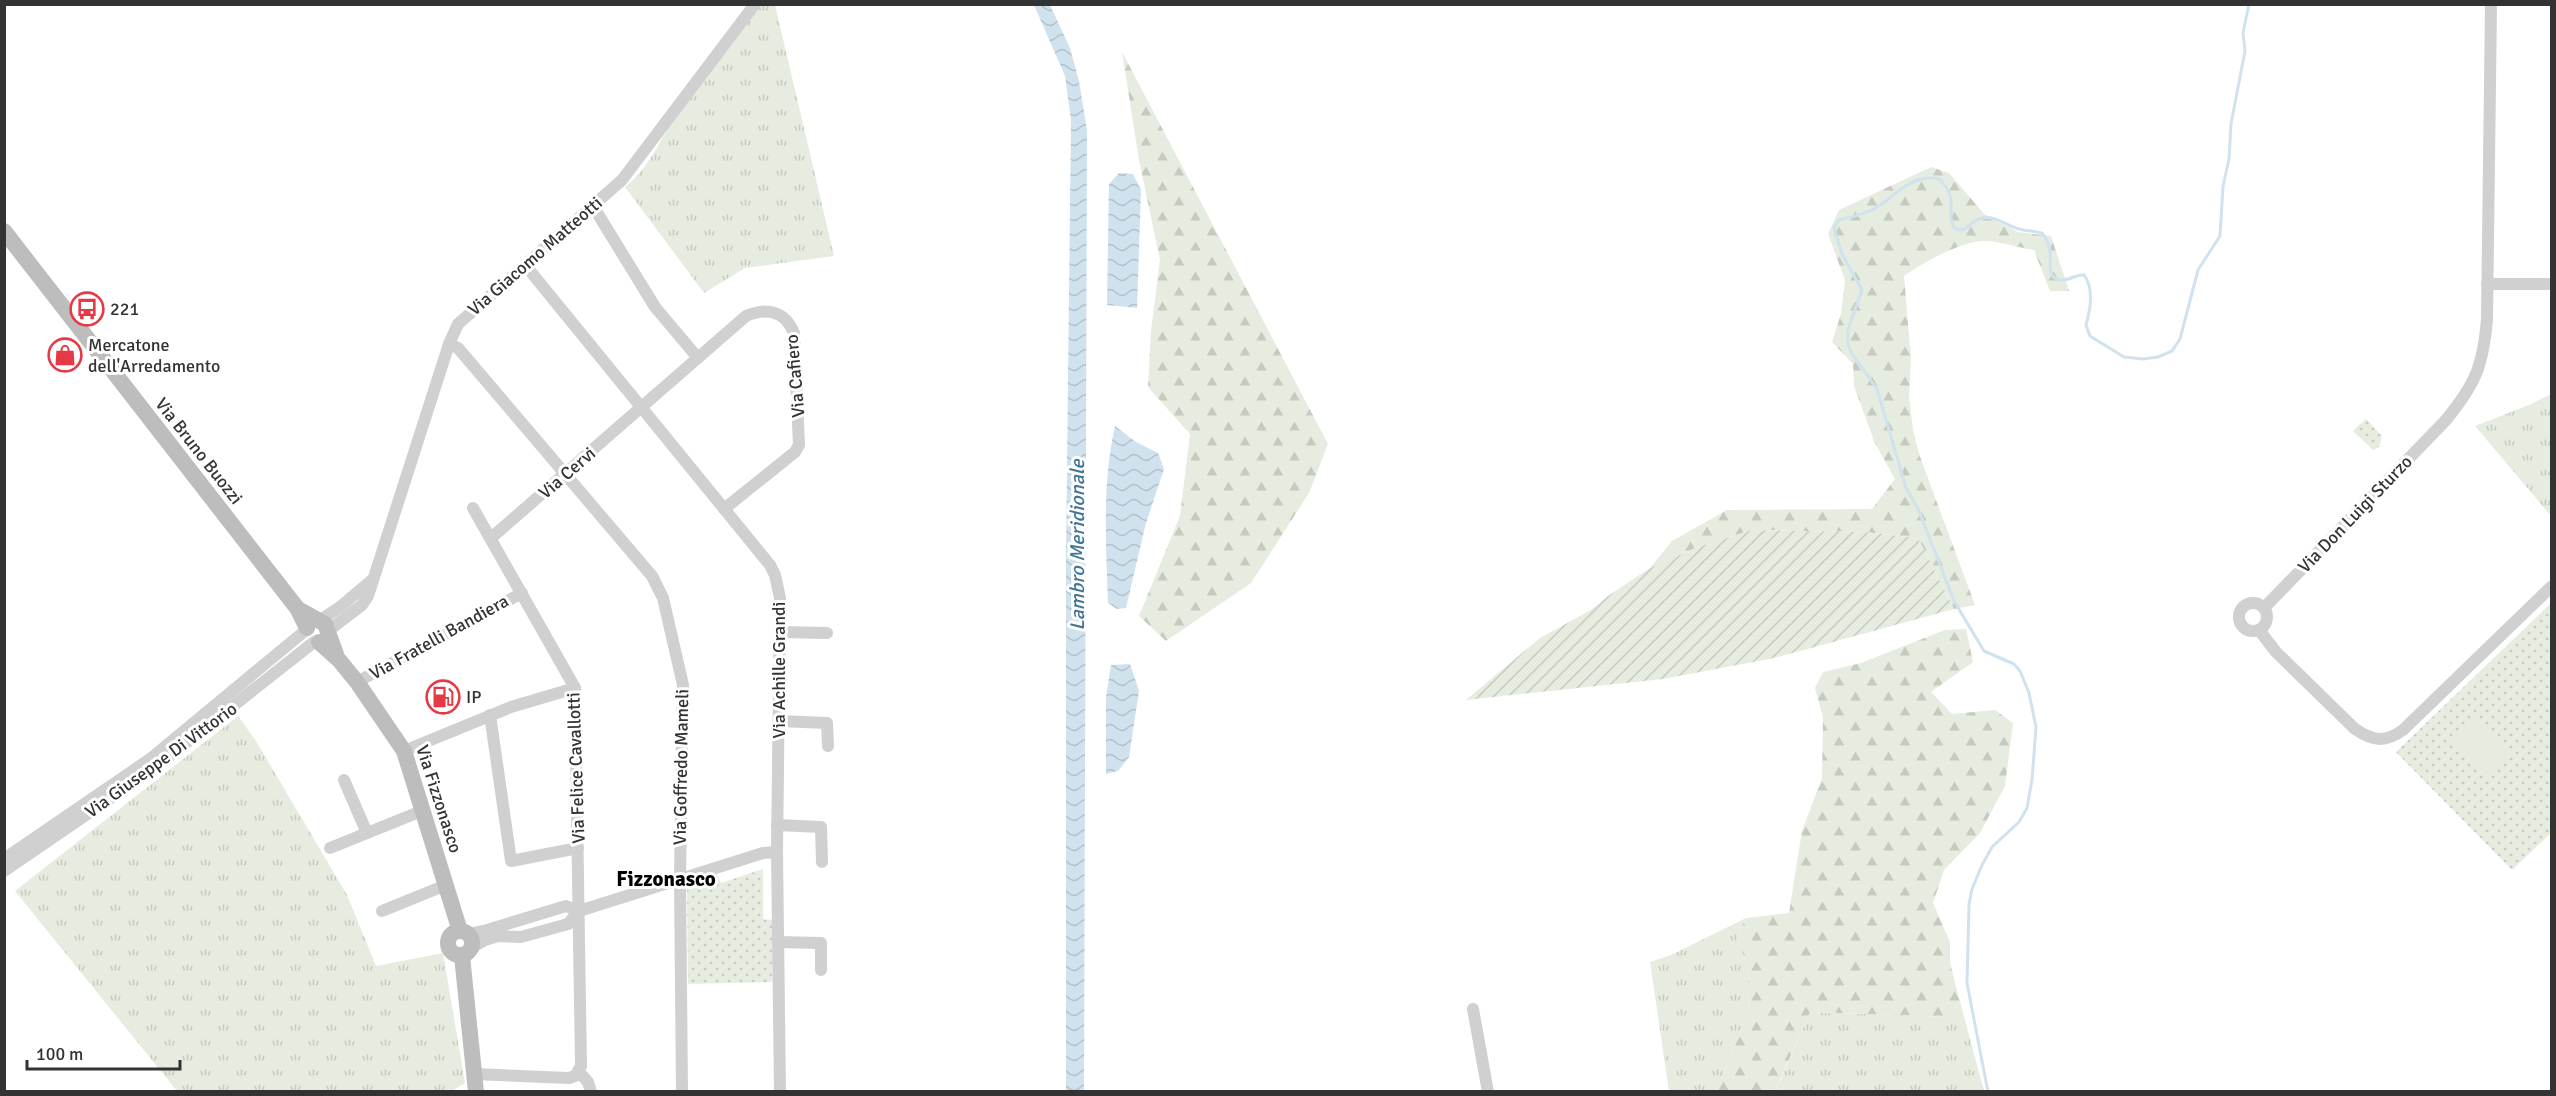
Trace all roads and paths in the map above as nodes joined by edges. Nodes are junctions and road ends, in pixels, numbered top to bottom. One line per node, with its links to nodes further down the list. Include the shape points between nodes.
1 (754, 4): 3 (street, Via Giacomo Matteotti, via 636,164)
2 (2491, 4): 6 (street, Via Don Luigi Sturzo)
3 (593, 206): 5 (street, Via Giacomo Matteotti); 9 (street, via 655,307)
4 (4, 231): 19 (main road, Via Bruno Buozzi)
5 (526, 266): 8 (street, Via Giacomo Matteotti, via 458,324); 10 (street, Via Achille Grandi)
6 (2487, 284): 7 (street); 17 (street, Via Don Luigi Sturzo, via 2485,344 2469,392)
7 (2552, 284)
8 (449, 344): 11 (street, Via Goffredo Mameli, via 458,348); 19 (street, Via Giacomo Matteotti, via 368,596 362,605)
9 (698, 358): 10 (street, Via Cafiero); 13 (street, Via Cafiero, via 754,312 775,312 785,318 794,333 800,445)
10 (642, 407): 11 (street, Via Cervi); 13 (street, Via Achille Grandi)
11 (566, 473): 14 (street, Via Cervi); 39 (street, Via Goffredo Mameli, via 652,576 663,598 683,685)
12 (473, 508): 14 (street, Via Felice Cavallotti)
13 (724, 509): 20 (street, Via Achille Grandi, via 775,575)
14 (491, 538): 16 (street, Via Felice Cavallotti)
15 (2552, 586): 18 (street, via 2403,730 2393,738 2381,740 2355,729 2276,652)
16 (522, 593): 22 (street, Via Fratelli Bandiera); 23 (street, Via Felice Cavallotti)
17 (2264, 608): 18 (street, via 2267,620); 18 (street, via 2253,603 2240,612 2245,629)
18 (2259, 630)
19 (317, 631): 22 (main road, Via Fizzonasco); 24 (street, Via Giuseppe Di Vittorio)
20 (780, 632): 21 (street); 26 (street, Via Achille Grandi)
21 (827, 633)
22 (357, 682): 28 (main road, Via Fizzonasco)
23 (575, 688): 25 (street); 34 (street, Via Felice Cavallotti)
24 (223, 708): 36 (street, Via Giuseppe Di Vittorio); 38 (street, Via Giuseppe Di Vittorio, via 153,769)
25 (490, 715): 28 (street); 34 (street, via 511,861)
26 (779, 721): 27 (street, via 827,723); 31 (street, Via Achille Grandi)
27 (828, 746)
28 (404, 751): 30 (main road, Via Fizzonasco)
29 (344, 780): 32 (street)
30 (424, 810): 32 (street); 40 (main road, Via Fizzonasco)
31 (777, 825): 35 (street, Via Achille Grandi); 37 (street, via 821,827)
32 (367, 833): 33 (street)
33 (330, 848)
34 (579, 848): 42 (street, Via Felice Cavallotti)
35 (777, 852): 39 (street); 44 (street, Via Achille Grandi)
36 (4, 859)
37 (822, 862)
38 (4, 872)
39 (680, 879): 42 (street); 51 (street, Via Goffredo Mameli)
40 (446, 885): 41 (street); 43 (main road, Via Fizzonasco)
41 (382, 911)
42 (579, 911): 43 (street, via 568,924 521,937 498,936); 47 (street, Via Felice Cavallotti)
43 (465, 942): 48 (main road, Via Fizzonasco)
44 (778, 942): 45 (street, via 821,943); 52 (street, Via Achille Grandi)
45 (820, 970)
46 (1473, 1009): 53 (street)
47 (579, 1072): 48 (street, via 569,1078); 50 (street)
48 (474, 1074): 49 (main road, Via Fizzonasco)
49 (476, 1092)
50 (591, 1092)
51 (682, 1092)
52 (780, 1092)
53 (1488, 1092)

